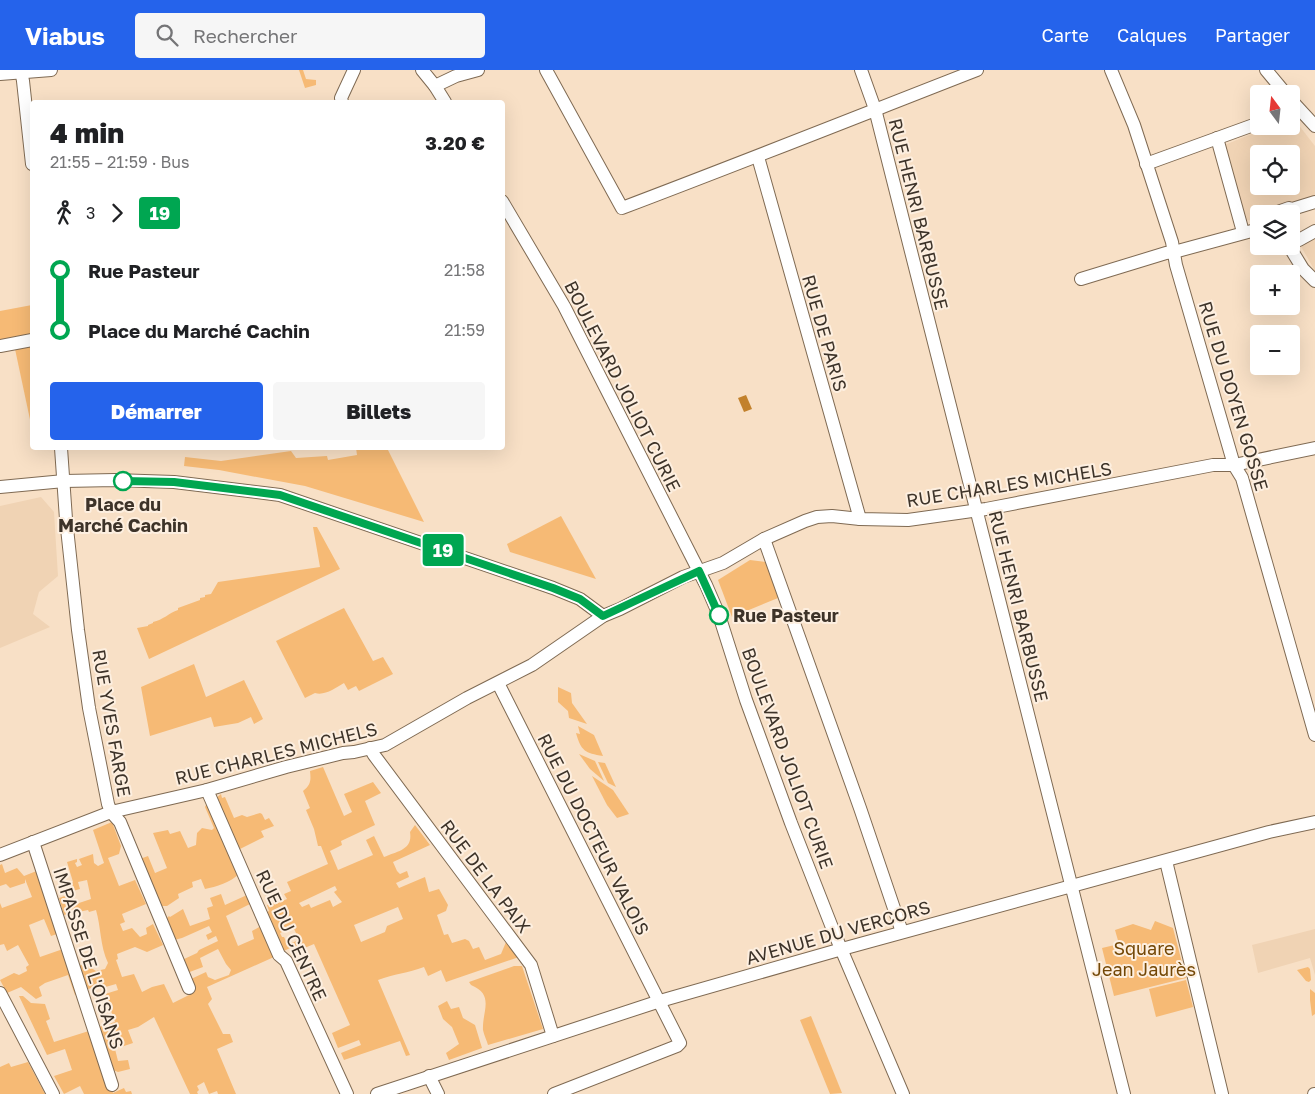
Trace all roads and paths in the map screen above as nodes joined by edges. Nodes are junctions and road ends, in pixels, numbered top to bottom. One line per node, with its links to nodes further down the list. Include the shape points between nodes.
1 (51, 70): 9 (street)
2 (422, 70): 13 (street)
3 (478, 70): 13 (street)
4 (546, 70): 22 (street, via 622,208)
5 (861, 70): 16 (street, RUE HENRI BARBUSSE)
6 (977, 70): 16 (street)
7 (1111, 70): 23 (street, RUE DU DOYEN GOSSE)
8 (1266, 70): 12 (street)
9 (21, 71): 11 (street); 21 (street)
10 (352, 72): 14 (street)
11 (0, 74)
12 (1278, 85)
13 (435, 86): 15 (street)
14 (342, 100)
15 (444, 100)
16 (875, 109): 22 (street); 42 (street, RUE HENRI BARBUSSE)
17 (1300, 112): 19 (street)
18 (1250, 126): 20 (street)
19 (1315, 126)
20 (1217, 138): 23 (street); 29 (street)
21 (30, 147)
22 (758, 157): 43 (street, RUE DE PARIS)
23 (1146, 164): 31 (street, RUE DU DOYEN GOSSE)
24 (1315, 202): 26 (street)
25 (505, 205): 45 (street, BOULEVARD JOLIOT CURIE, via 564,306)
26 (1300, 207)
27 (1250, 231): 29 (street)
28 (1315, 231): 30 (street)
29 (1243, 232): 31 (street)
30 (1300, 239)
31 (1174, 252): 33 (street); 39 (street, RUE DU DOYEN GOSSE)
32 (1294, 255): 34 (street)
33 (1081, 279)
34 (1315, 281)
35 (30, 340): 36 (street)
36 (0, 346)
37 (1315, 448): 39 (street, RUE CHARLES MICHELS)
38 (61, 450): 40 (street, RUE YVES FARGE)
39 (1234, 465): 42 (street, RUE CHARLES MICHELS, via 1213,466); 48 (street, RUE DU DOYEN GOSSE, via 1242,478)
40 (64, 481): 41 (street); 46 (street, via 174,482 280,495 553,588 580,599); 51 (street, RUE YVES FARGE, via 84,678)
41 (0, 487)
42 (977, 510): 43 (street, RUE CHARLES MICHELS, via 908,520); 56 (street, RUE HENRI BARBUSSE)
43 (860, 518): 44 (street, RUE CHARLES MICHELS, via 818,517)
44 (764, 539): 45 (street, RUE CHARLES MICHELS, via 723,563); 57 (street)
45 (699, 571): 46 (street, RUE CHARLES MICHELS); 58 (street, BOULEVARD JOLIOT CURIE, via 720,615 746,700)
46 (603, 616): 47 (street, RUE CHARLES MICHELS, via 532,665)
47 (498, 683): 49 (street, RUE CHARLES MICHELS, via 385,745); 61 (street, RUE DU DOCTEUR VALOIS)
48 (1315, 735)
49 (370, 748): 50 (street, RUE CHARLES MICHELS, via 286,766); 62 (street, RUE DE LA PAIX, via 531,966)
50 (207, 790): 51 (street, RUE CHARLES MICHELS); 66 (street, RUE DU CENTRE, via 279,955 286,961)
51 (112, 812): 53 (street, RUE CHARLES MICHELS); 59 (street, RUE YVES FARGE, via 120,822)
52 (1315, 822): 55 (street, AVENUE DU VERCORS)
53 (33, 842): 54 (street, RUE CHARLES MICHELS); 64 (street, IMPASSE DE L'OISANS)
54 (0, 855)
55 (1166, 861): 56 (street, AVENUE DU VERCORS); 72 (street)
56 (1072, 886): 57 (street, AVENUE DU VERCORS); 71 (street, RUE HENRI BARBUSSE)
57 (902, 932): 58 (street, AVENUE DU VERCORS)
58 (842, 949): 61 (street, AVENUE DU VERCORS); 70 (street, BOULEVARD JOLIOT CURIE)
59 (189, 988)
60 (0, 993): 65 (street)
61 (660, 1000): 62 (street, AVENUE DU VERCORS); 69 (street, RUE DU DOCTEUR VALOIS, via 680,1043 677,1046)
62 (553, 1036): 63 (street, AVENUE DU VERCORS)
63 (429, 1076): 67 (street, AVENUE DU VERCORS); 68 (street)
64 (112, 1085)
65 (53, 1094)
66 (347, 1094)
67 (377, 1094)
68 (438, 1094)
69 (554, 1094)
70 (903, 1094)
71 (1124, 1094)
72 (1222, 1094)

